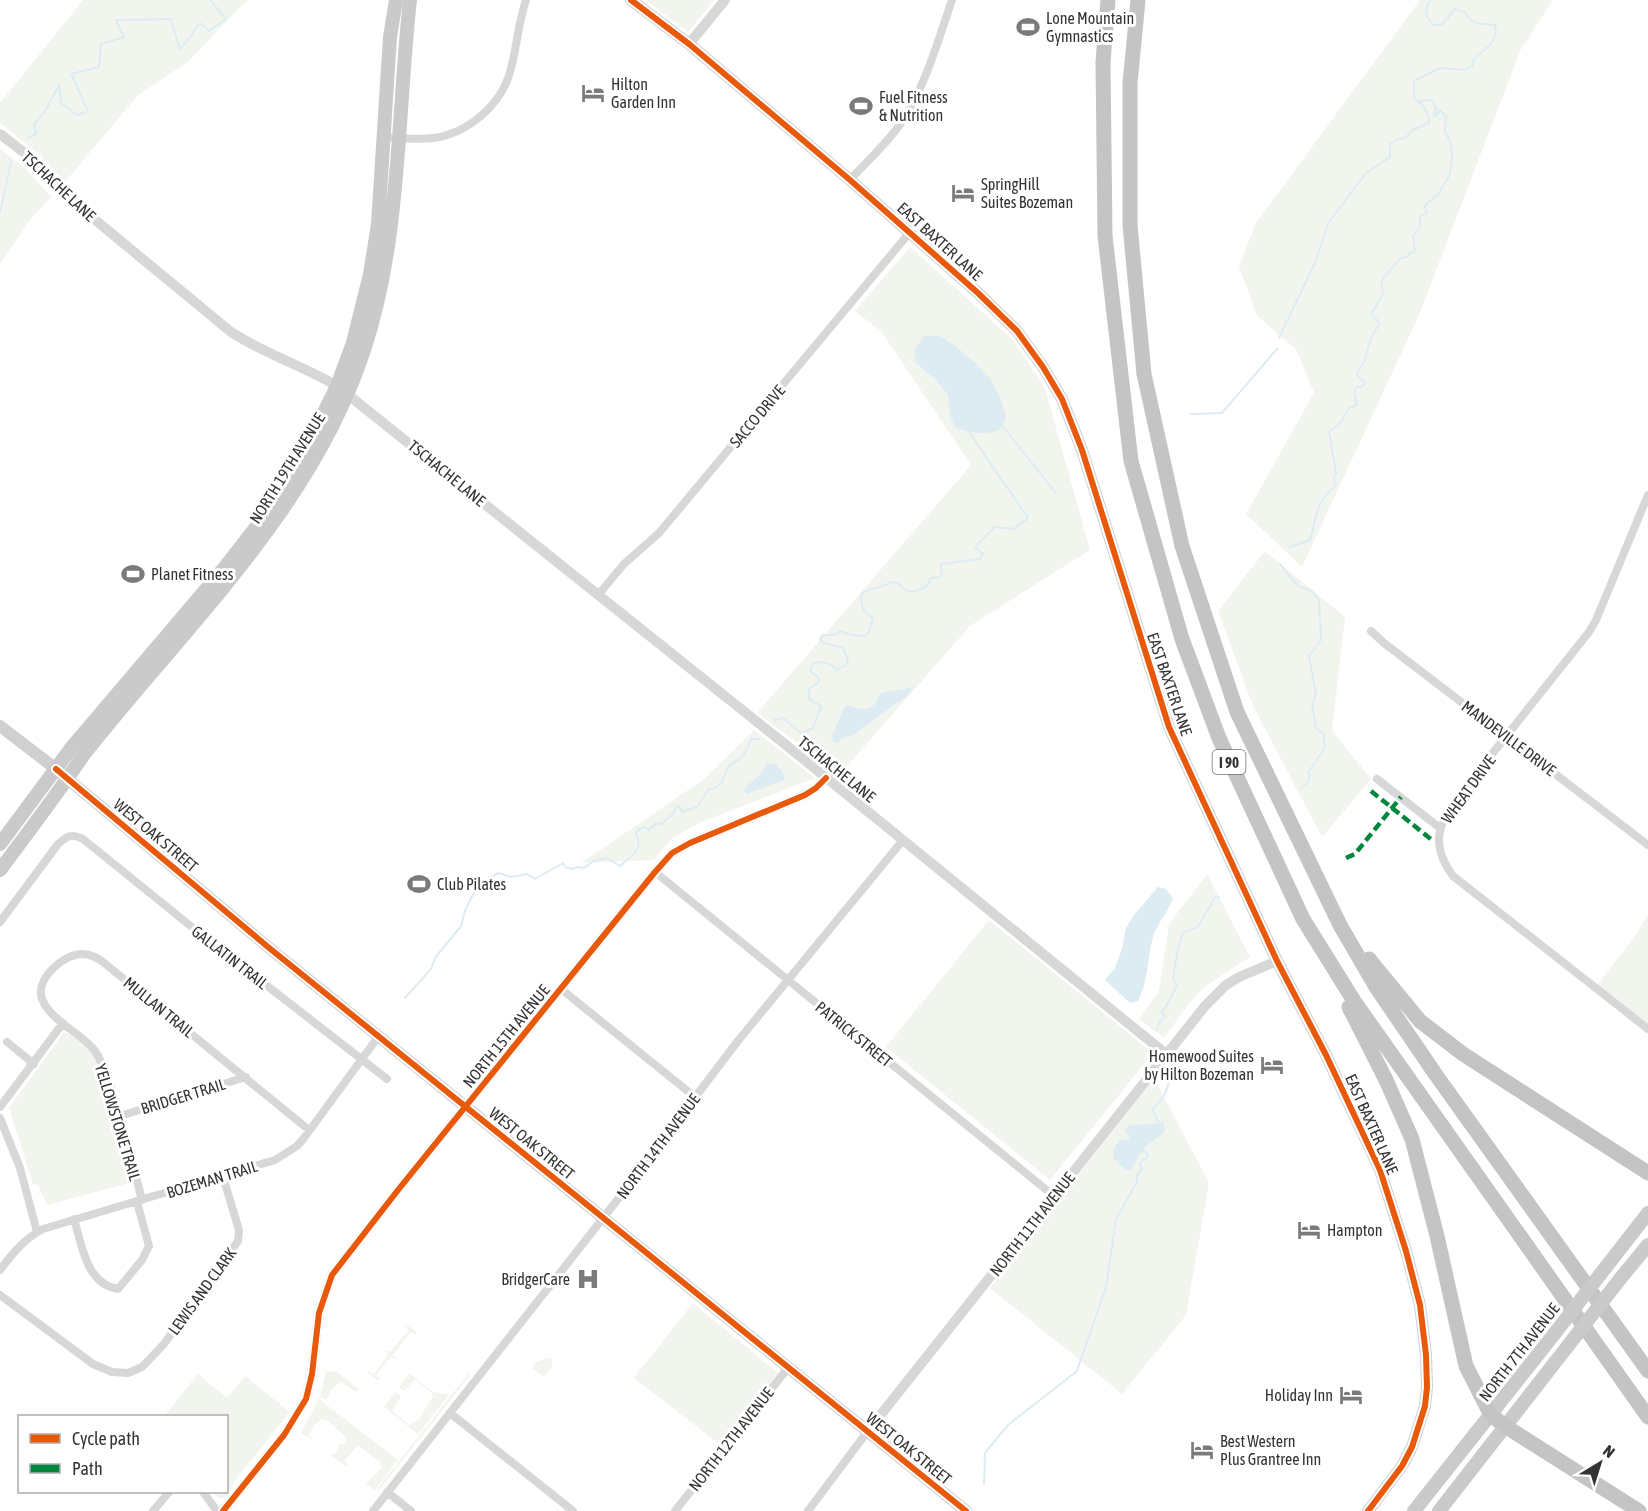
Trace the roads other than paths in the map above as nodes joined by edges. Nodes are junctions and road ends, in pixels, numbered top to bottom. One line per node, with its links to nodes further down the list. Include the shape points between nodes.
1 (396, 0): 11 (main road, NORTH 19TH AVENUE)
2 (410, 0): 12 (main road, NORTH 19TH AVENUE)
3 (526, 0): 12 (street, via 509,75 489,108 468,125 445,135)
4 (631, 0): 9 (main road, EAST BAXTER LANE)
5 (725, 0): 9 (street)
6 (952, 0): 13 (street, via 915,100 901,123)
7 (1108, 0): 32 (highway, I 90, via 1103,62 1105,236 1131,461 1182,639 1219,738)
8 (1138, 0): 29 (highway, I 90, via 1130,82 1130,225 1144,374 1182,546 1212,639 1237,712)
9 (689, 44): 13 (main road, EAST BAXTER LANE)
10 (0, 134): 15 (street, TSCHACHE LANE, via 39,164 82,209 231,332)
11 (383, 137): 12 (street); 15 (main road, NORTH 19TH AVENUE, via 378,224)
12 (398, 138): 15 (main road, NORTH 19TH AVENUE, via 383,278 365,348)
13 (850, 180): 14 (main road, EAST BAXTER LANE)
14 (910, 232): 17 (street, SACCO DRIVE, via 659,533 624,564); 34 (main road, EAST BAXTER LANE, via 1017,331 1062,399 1082,450 1169,727)
15 (343, 391): 17 (street, TSCHACHE LANE); 21 (main road, NORTH 19TH AVENUE, via 267,513); 23 (main road, NORTH 19TH AVENUE, via 282,513)
16 (1648, 495): 20 (street, WHEAT DRIVE, via 1593,626)
17 (598, 595): 22 (street, TSCHACHE LANE)
18 (1371, 631): 20 (street, MANDEVILLE DRIVE)
19 (0, 726): 21 (main road, WEST OAK STREET)
20 (1508, 737): 25 (street, WHEAT DRIVE, via 1446,814); 28 (street, MANDEVILLE DRIVE)
21 (56, 769): 23 (main road, WEST OAK STREET); 27 (main road, NORTH 19TH AVENUE)
22 (826, 778): 26 (street, TSCHACHE LANE); 31 (street, NORTH 15TH AVENUE, via 805,795 690,843 672,853)
23 (68, 779): 30 (main road, NORTH 19TH AVENUE); 39 (main road, WEST OAK STREET)
24 (1377, 779): 25 (street)
25 (1440, 828): 38 (street, WHEAT DRIVE, via 1440,851 1453,876)
26 (903, 840): 35 (street, NORTH 14TH AVENUE); 41 (street, TSCHACHE LANE)
27 (0, 844)
28 (1648, 845)
29 (1308, 859): 52 (highway, via 1372,963 1420,1021 1463,1054); 64 (highway, I 90, via 1376,987)
30 (0, 870)
31 (655, 872): 35 (street, PATRICK STREET); 36 (street, NORTH 15TH AVENUE)
32 (1303, 919): 66 (highway, via 1412,1139 1466,1366); 67 (highway, I 90, via 1354,1001)
33 (0, 922): 42 (street, GALLATIN TRAIL, via 58,844 74,835)
34 (1277, 961): 41 (street, NORTH 11TH AVENUE, via 1226,985); 83 (main road, EAST BAXTER LANE, via 1380,1170 1420,1305 1428,1368 1419,1430 1402,1466)
35 (788, 980): 46 (street, NORTH 14TH AVENUE); 54 (street, PATRICK STREET)
36 (561, 989): 46 (street); 48 (street, NORTH 15TH AVENUE)
37 (63, 1023): 43 (street); 44 (street, MULLAN TRAIL, via 41,996 42,984 64,959 90,954); 49 (street, YELLOWSTONE TRAIL, via 95,1051)
38 (1648, 1029)
39 (378, 1037): 42 (street, BOZEMAN TRAIL); 48 (main road, WEST OAK STREET)
40 (7, 1042): 43 (street)
41 (1166, 1054): 54 (street, NORTH 11TH AVENUE)
42 (361, 1058): 45 (street, GALLATIN TRAIL); 51 (street, BOZEMAN TRAIL)
43 (34, 1064): 47 (street)
44 (246, 1077): 49 (street, BRIDGER TRAIL); 51 (street, MULLAN TRAIL)
45 (387, 1079)
46 (695, 1097): 57 (street, NORTH 14TH AVENUE)
47 (0, 1107)
48 (466, 1107): 57 (main road, WEST OAK STREET); 76 (street, NORTH 15TH AVENUE, via 332,1275 319,1313 306,1399 284,1435)
49 (120, 1116): 55 (street, YELLOWSTONE TRAIL)
50 (0, 1118): 59 (street, via 20,1168)
51 (309, 1130): 53 (street, BOZEMAN TRAIL, via 297,1146 275,1160)
52 (1648, 1173)
53 (223, 1177): 55 (street, BOZEMAN TRAIL); 62 (street, LEWIS AND CLARK, via 239,1230 238,1241 164,1344 144,1365 128,1373 112,1372 93,1364)
54 (1054, 1196): 69 (street, NORTH 11TH AVENUE)
55 (140, 1201): 58 (street, BOZEMAN TRAIL); 58 (street, YELLOWSTONE TRAIL, via 149,1246 118,1289 104,1284 90,1269)
56 (1648, 1213): 66 (main road, NORTH 7TH AVENUE, bridge)
57 (603, 1218): 63 (main road, WEST OAK STREET); 65 (street, NORTH 14TH AVENUE)
58 (74, 1220): 59 (street, BOZEMAN TRAIL)
59 (37, 1232): 61 (street, BOZEMAN TRAIL)
60 (1648, 1245): 68 (main road, NORTH 7TH AVENUE, bridge)
61 (2, 1265)
62 (0, 1295)
63 (788, 1368): 69 (main road, WEST OAK STREET); 80 (street, NORTH 12TH AVENUE)
64 (1648, 1371)
65 (450, 1413): 70 (street, NORTH 14TH AVENUE); 79 (street)
66 (1491, 1415): 68 (highway); 71 (main road, NORTH 7TH AVENUE)
67 (1648, 1417)
68 (1505, 1426): 86 (main road, NORTH 7TH AVENUE); 87 (highway)
69 (867, 1432): 81 (street, NORTH 11TH AVENUE); 82 (main road, WEST OAK STREET)
70 (387, 1492): 77 (street, NORTH 14TH AVENUE); 78 (street)
71 (1430, 1492): 84 (main road, NORTH 7TH AVENUE); 85 (main road)
72 (167, 1493): 74 (street)
73 (204, 1493): 75 (street)
74 (153, 1511)
75 (217, 1511)
76 (223, 1511)
77 (373, 1511)
78 (411, 1511)
79 (573, 1511)
80 (675, 1511)
81 (808, 1511)
82 (966, 1511)
83 (1368, 1511)
84 (1414, 1511)
85 (1420, 1511)
86 (1439, 1511)
87 (1639, 1511)

